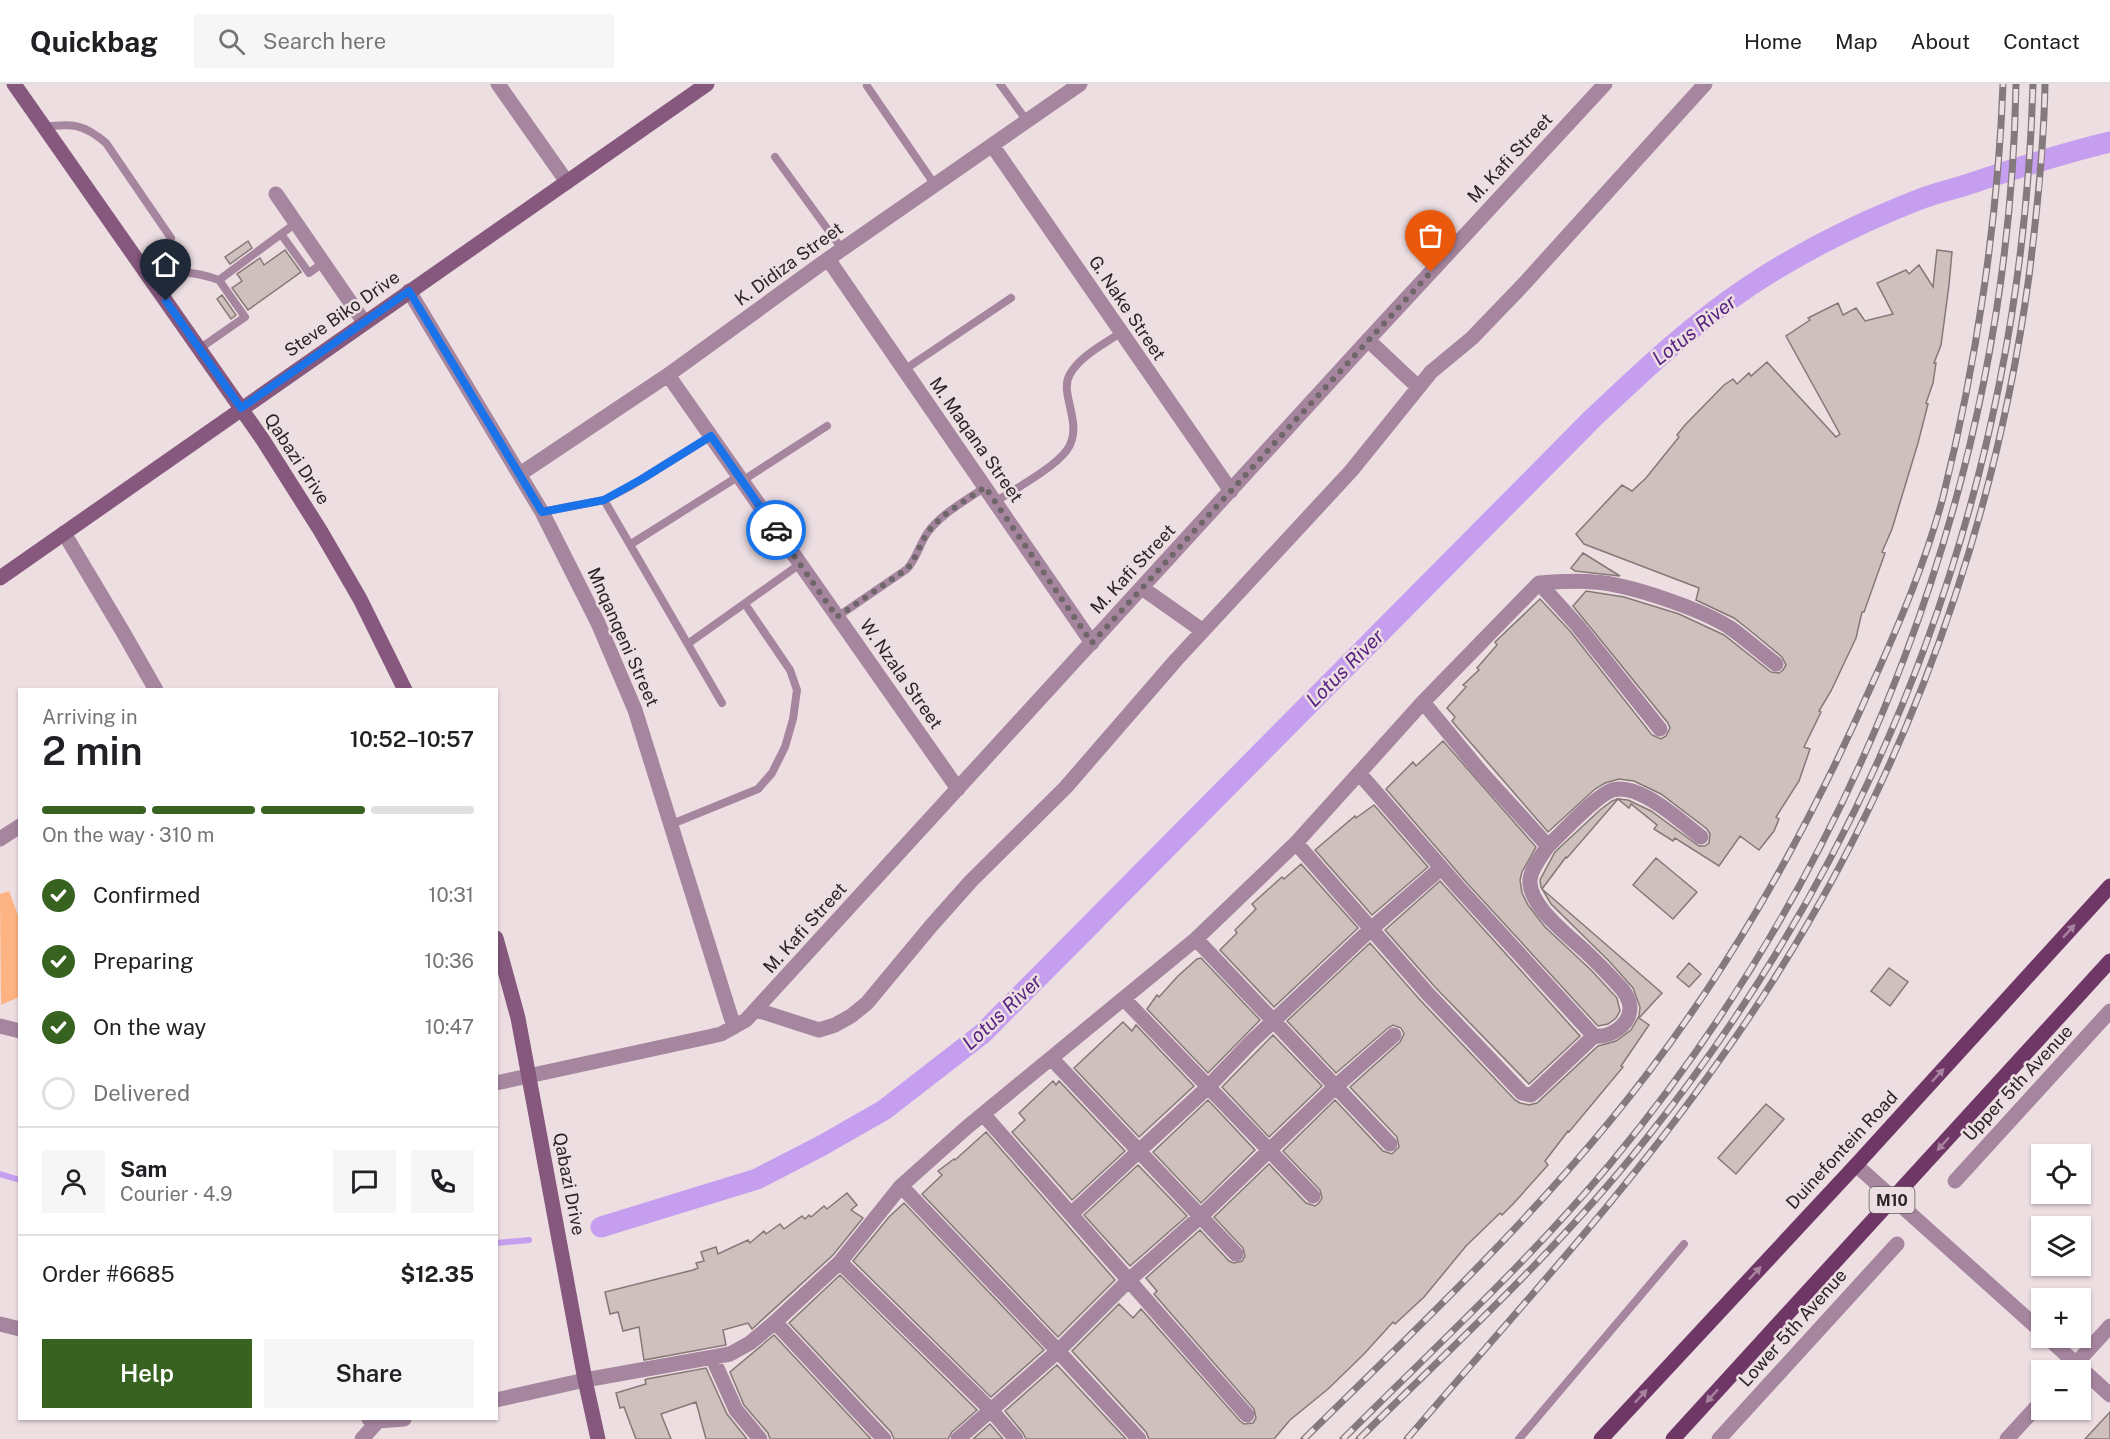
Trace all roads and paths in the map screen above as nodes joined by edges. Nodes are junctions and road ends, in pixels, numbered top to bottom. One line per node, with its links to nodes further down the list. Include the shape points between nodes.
1 (14, 84): 10 (street, Qabazi Drive)
2 (498, 84): 13 (street)
3 (707, 84): 13 (street, Steve Biko Drive)
4 (1000, 84): 9 (lane)
5 (1080, 84): 9 (street, K. Didiza Street)
6 (1605, 84): 28 (street, M. Kafi Street)
7 (1705, 84): 32 (street, via 1523,285)
8 (867, 86): 14 (lane)
9 (1027, 121): 11 (street, K. Didiza Street)
10 (44, 127): 18 (lane, via 76,125 106,142); 23 (street, Qabazi Drive)
11 (992, 145): 14 (street, K. Didiza Street); 27 (street, G. Nake Street)
12 (775, 157): 19 (lane)
13 (567, 182): 24 (street, Steve Biko Drive)
14 (935, 185): 19 (street, K. Didiza Street)
15 (276, 194): 16 (street)
16 (296, 223): 17 (lane); 21 (street)
17 (280, 234): 21 (lane, via 309,273); 22 (lane)
18 (171, 238)
19 (842, 249): 20 (street, K. Didiza Street)
20 (828, 259): 30 (street, M. Maqana Street); 31 (street, K. Didiza Street)
21 (324, 262): 26 (street)
22 (219, 280): 23 (lane, via 187,272); 29 (lane, via 245,317)
23 (154, 285): 29 (street, Qabazi Drive)
24 (409, 291): 26 (street, Steve Biko Drive); 36 (street, Mnqanqeni Street)
25 (1011, 298): 30 (lane)
26 (364, 322): 33 (street, Steve Biko Drive)
27 (1120, 333): 39 (street, G. Nake Street); 41 (lane, via 1069,375 1066,385 1074,425 1067,450)
28 (1368, 340): 32 (street); 39 (street, M. Kafi Street)
29 (199, 349): 33 (street, Qabazi Drive)
30 (904, 370): 38 (street, M. Maqana Street)
31 (668, 375): 35 (street, W. Nzala Street); 36 (street, K. Didiza Street)
32 (1418, 387): 51 (street, via 1351,471)
33 (241, 408): 43 (street, Steve Biko Drive); 56 (street, Qabazi Drive, via 320,530)
34 (827, 426): 37 (lane)
35 (711, 436): 37 (street, W. Nzala Street); 40 (lane)
36 (520, 474): 42 (street, Mnqanqeni Street)
37 (741, 478): 44 (lane); 45 (street, W. Nzala Street)
38 (985, 487): 41 (street, M. Maqana Street); 50 (lane, via 935,524 907,569)
39 (1231, 491): 48 (street, M. Kafi Street)
40 (604, 500): 42 (lane); 44 (lane)
41 (995, 502): 53 (street, M. Maqana Street)
42 (542, 512): 62 (street, Mnqanqeni Street, via 598,623 635,710)
43 (64, 533): 46 (street, Steve Biko Drive); 55 (street)
44 (631, 544): 52 (lane)
45 (800, 564): 49 (lane); 50 (street, W. Nzala Street)
46 (0, 578)
47 (1539, 583): 54 (street, via 1623,586 1708,616); 57 (street); 59 (street)
48 (1142, 588): 51 (street); 53 (street, M. Kafi Street)
49 (745, 604): 52 (lane); 62 (lane, via 790,670 797,690 785,747 772,773 758,789)
50 (837, 617): 61 (street, W. Nzala Street)
51 (1203, 631): 75 (street, via 1066,787 931,926 867,1003 835,1025 819,1030)
52 (689, 643): 58 (lane)
53 (1092, 643): 61 (street, M. Kafi Street)
54 (1776, 664)
55 (155, 688)
56 (404, 688)
57 (1423, 702): 60 (street); 67 (street)
58 (722, 703)
59 (1660, 729)
60 (1359, 773): 66 (street); 68 (street)
61 (958, 789): 75 (street, M. Kafi Street)
62 (672, 824): 79 (street, Mnqanqeni Street)
63 (18, 827): 65 (street)
64 (1701, 837): 67 (street, via 1628,788 1602,796)
65 (0, 839)
66 (1296, 843): 70 (street); 71 (street)
67 (1548, 846): 82 (street, via 1532,872 1535,898 1555,924 1628,998 1628,1017 1611,1035)
68 (1441, 868): 70 (street); 82 (street)
69 (2110, 886): 92 (main road, Duinefontein Road / M10, one-way to 69)
70 (1371, 929): 77 (street); 82 (street, via 1522,1093 1531,1095)
71 (1196, 939): 74 (street); 77 (street)
72 (498, 945): 84 (street, Qabazi Drive, via 518,1018)
73 (2110, 961): 96 (main road, M10, one-way to 96)
74 (1124, 999): 83 (street); 86 (street)
75 (757, 1010): 79 (street, M. Kafi Street)
76 (2110, 1011): 93 (street, Upper 5th Avenue)
77 (1273, 1022): 86 (street); 87 (street)
78 (0, 1026): 80 (street)
79 (734, 1027): 84 (street, M. Kafi Street, via 708,1037)
80 (18, 1030)
81 (1394, 1035): 87 (street)
82 (1594, 1036)
83 (1052, 1059): 88 (street); 90 (street)
84 (528, 1077): 85 (street, M. Kafi Street); 114 (street, Qabazi Drive)
85 (498, 1083)
86 (1208, 1087): 90 (street); 91 (street)
87 (1335, 1087): 89 (street); 91 (street)
88 (983, 1114): 94 (street); 97 (street)
89 (1390, 1144)
90 (1138, 1150): 97 (street); 98 (street)
91 (1269, 1151): 95 (street); 98 (street)
92 (1856, 1165): 96 (street); 130 (main road, Duinefontein Road / M10, one-way to 92)
93 (1955, 1181)
94 (901, 1186): 102 (street); 110 (street)
95 (1313, 1196)
96 (1894, 1198): 105 (street); 131 (main road, M10, one-way to 131)
97 (1071, 1214): 103 (street)
98 (1201, 1216): 101 (street); 103 (street)
99 (1684, 1244): 129 (lane)
100 (1897, 1244): 132 (street, Lower 5th Avenue)
101 (1236, 1254)
102 (840, 1262): 104 (street); 118 (street)
103 (1129, 1280): 110 (street); 120 (street)
104 (775, 1322): 111 (street, via 740,1350); 125 (street)
105 (2031, 1322)
106 (0, 1324): 108 (street)
107 (2110, 1326): 113 (street)
108 (18, 1328)
109 (2056, 1348): 112 (street)
110 (1058, 1351): 118 (street); 128 (street)
111 (712, 1357): 114 (street); 124 (street, via 736,1410)
112 (2066, 1360)
113 (2078, 1360)
114 (585, 1380): 117 (street); 123 (street, Qabazi Drive)
115 (2091, 1381): 116 (street)
116 (2110, 1395)
117 (498, 1400)
118 (990, 1409): 126 (street); 127 (street)
119 (2031, 1413): 133 (street)
120 (1247, 1415)
121 (373, 1420): 122 (street)
122 (362, 1439)
123 (598, 1439)
124 (760, 1439)
125 (884, 1439)
126 (958, 1439)
127 (1016, 1439)
128 (1139, 1439)
129 (1520, 1439)
130 (1601, 1439)
131 (1673, 1439)
132 (1719, 1439)
133 (2007, 1439)

